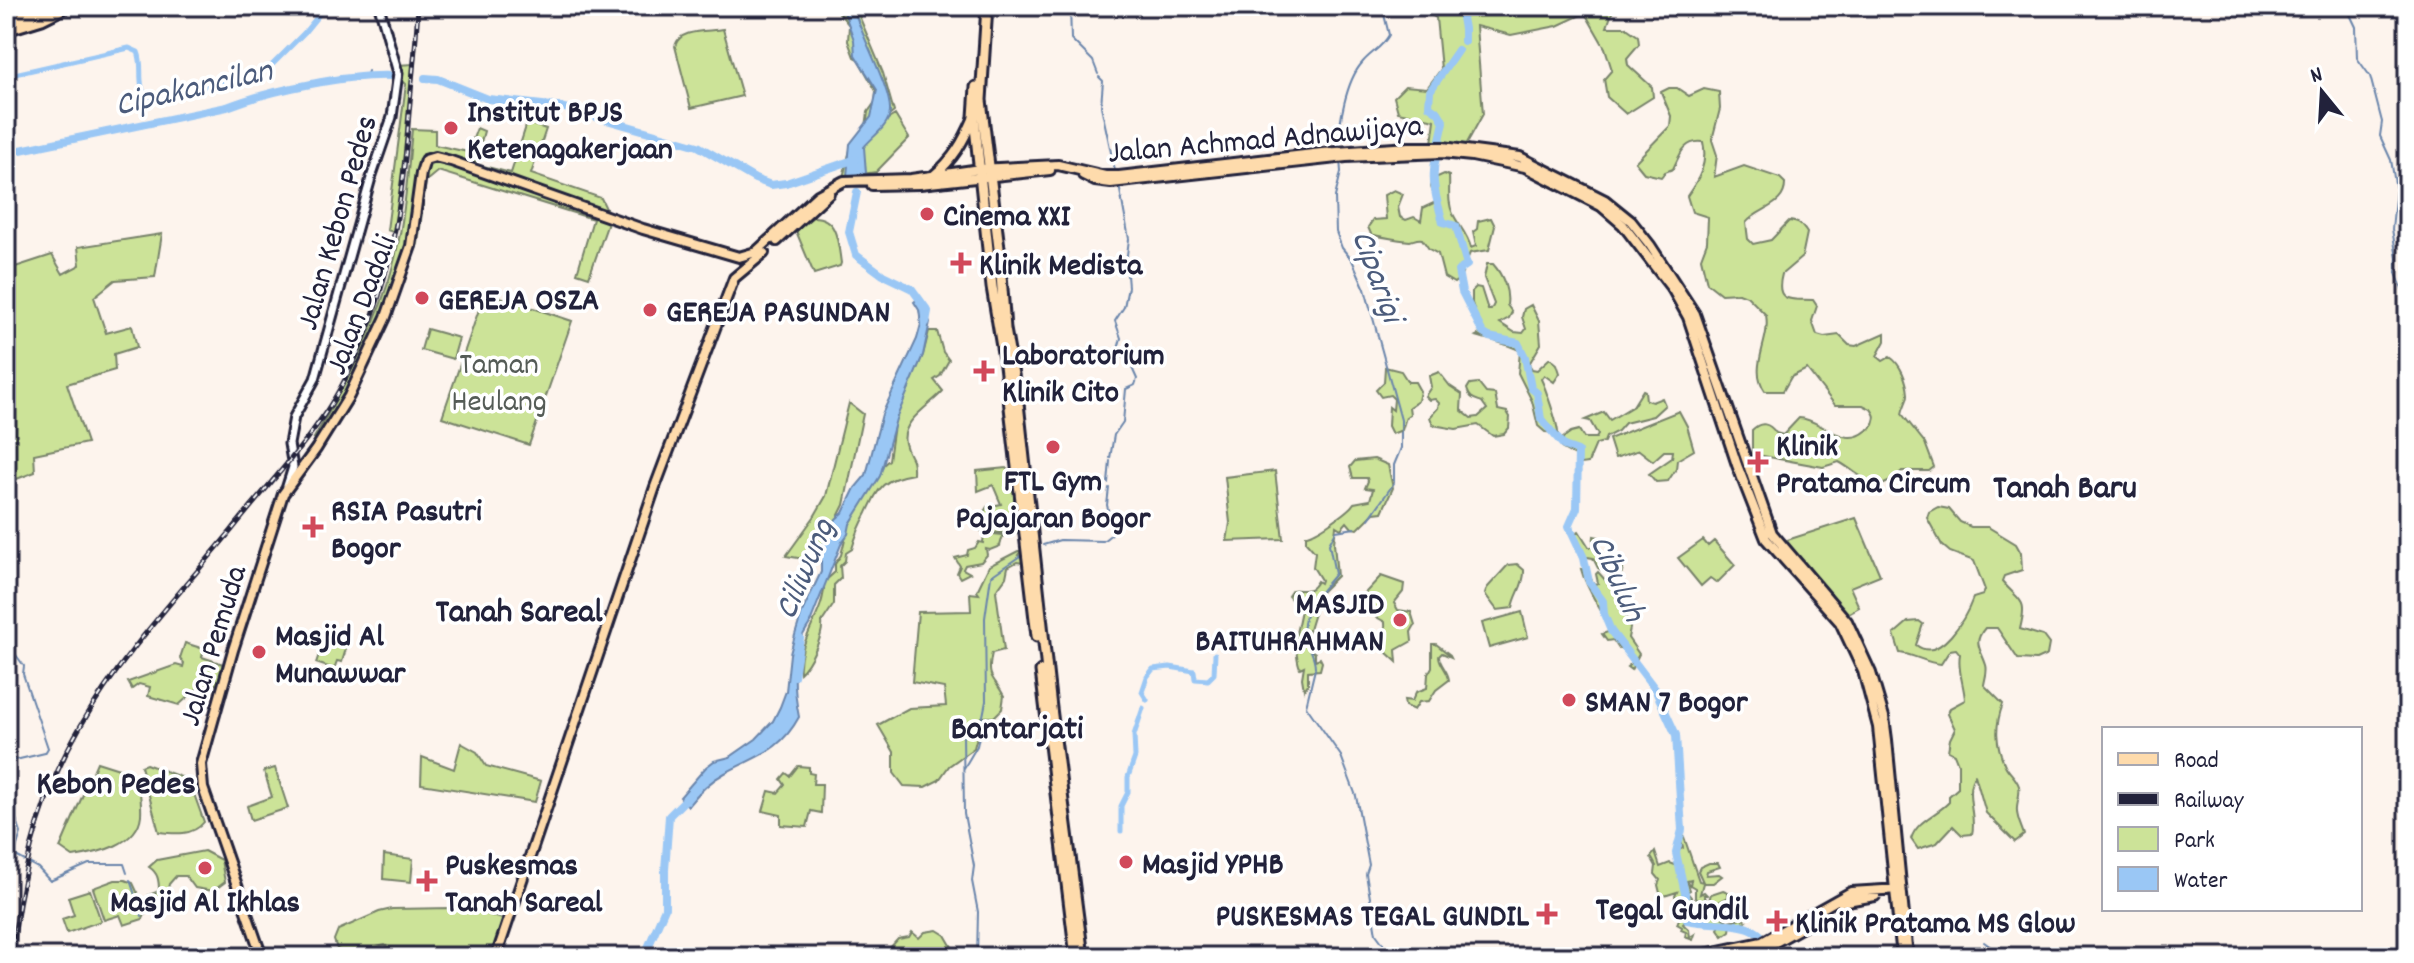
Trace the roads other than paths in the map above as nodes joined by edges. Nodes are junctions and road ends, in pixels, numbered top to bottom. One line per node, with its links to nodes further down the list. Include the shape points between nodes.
1 (20, 6): 8 (highway)
2 (40, 6): 9 (highway)
3 (59, 6): 10 (highway)
4 (68, 6): 10 (highway)
5 (379, 6): 19 (main road, Jalan Kebon Pedes, via 398,77 392,117 315,379 292,425 289,444)
6 (980, 6): 11 (highway)
7 (987, 6): 13 (highway, via 981,100)
8 (6, 11)
9 (6, 18)
10 (6, 28)
11 (974, 117): 13 (highway); 14 (main road, via 959,150)
12 (1446, 151): 13 (main road, Jalan Achmad Adnawijaya, via 1347,154 1116,180 1051,170); 22 (main road, Jalan Achmad Adnawijaya, via 1525,167 1601,206 1632,234 1688,317 1766,539); 22 (main road, Jalan Achmad Adnawijaya, via 1528,160 1575,182 1631,221 1681,289 1700,326 1773,537)
13 (985, 173): 14 (main road); 15 (main road, via 920,184); 23 (highway)
14 (932, 176): 15 (main road)
15 (870, 182): 16 (main road, via 851,183)
16 (820, 197): 17 (main road, Jalan Dadali, via 756,252); 18 (main road)
17 (733, 257): 18 (main road, via 739,265); 19 (main road, Jalan Dadali, via 428,157 406,266 386,317 349,396)
18 (734, 278): 27 (main road, via 655,487)
19 (298, 467): 20 (main road, Jalan Dadali); 21 (main road, Jalan Kebon Pedes)
20 (289, 484): 21 (main road, Jalan Pemuda)
21 (283, 494): 26 (main road, Jalan Pemuda, via 200,771)
22 (1843, 621): 24 (main road, Jalan Achmad Adnawijaya, via 1871,673 1884,717)
23 (1053, 750): 28 (highway); 29 (highway)
24 (1900, 892): 25 (main road, via 1836,904 1805,928); 25 (main road, via 1843,895); 32 (main road); 33 (main road)
25 (1767, 943): 30 (main road); 31 (main road)
26 (262, 957)
27 (496, 957)
28 (1076, 957)
29 (1083, 957)
30 (1690, 957)
31 (1723, 957)
32 (1902, 957)
33 (1908, 957)

